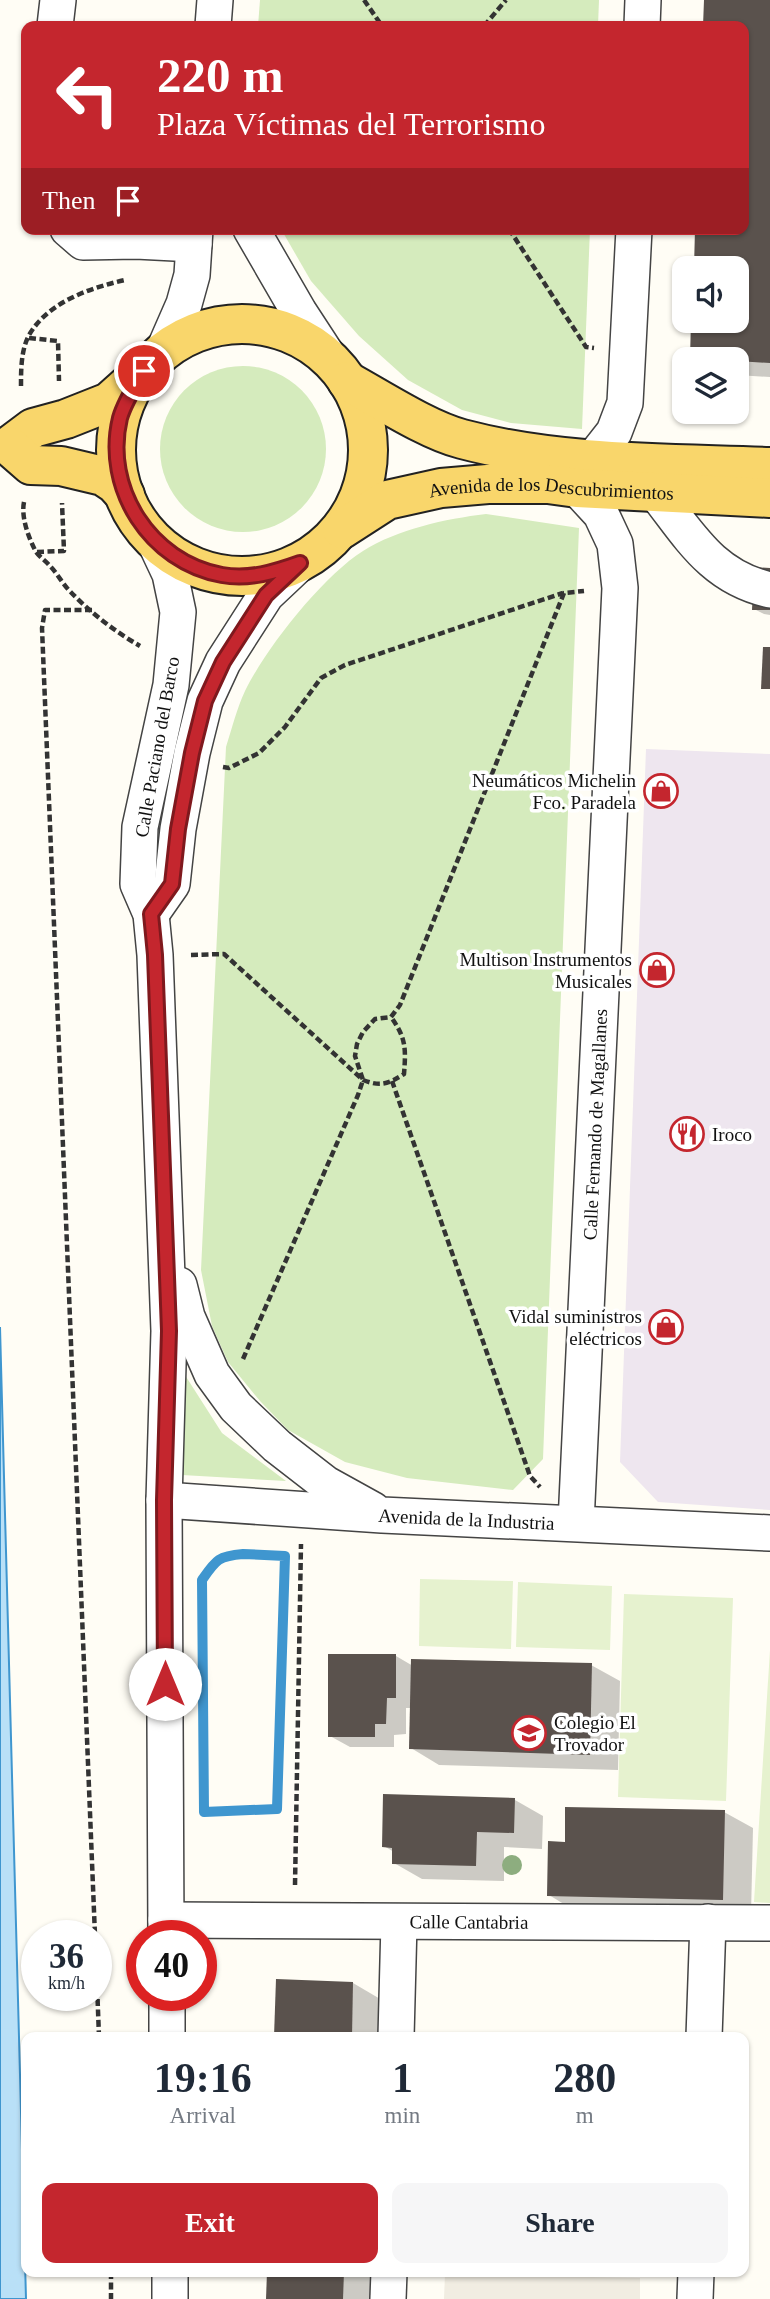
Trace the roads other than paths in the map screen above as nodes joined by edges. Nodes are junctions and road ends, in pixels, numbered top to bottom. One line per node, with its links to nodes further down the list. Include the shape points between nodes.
1 (58, 0): 4 (street)
2 (215, 0): 5 (street)
3 (643, 0): 6 (street)
4 (56, 21)
5 (213, 21)
6 (642, 21)
7 (75, 235): 10 (street, via 83,242)
8 (254, 235): 12 (street)
9 (634, 235): 15 (street, via 625,403 614,432)
10 (194, 237): 11 (street, via 192,275 184,304)
11 (153, 361): 12 (main road, Avenida de los Descubrimientos, via 185,338 209,328 261,325 310,344); 13 (main road, Avenida de los Descubrimientos, via 109,402 33,428); 17 (main road, via 130,393 120,417 116,443)
12 (339, 371): 15 (main road, Avenida de los Descubrimientos, via 422,422 460,439 552,457); 19 (main road, via 360,405 368,457 364,483)
13 (4, 446): 17 (main road, via 32,465 103,476)
14 (770, 467): 15 (main road, Avenida de los Descubrimientos)
15 (585, 474): 16 (main road, Avenida de los Descubrimientos); 19 (main road, Avenida de los Descubrimientos, via 548,484 441,488 387,500); 27 (street, Calle Fernando de Magallanes, via 615,544 620,588)
16 (656, 493): 18 (main road, Avenida de los Descubrimientos); 22 (street, via 716,566 741,581)
17 (125, 495): 20 (main road)
18 (770, 498)
19 (340, 530): 21 (main road)
20 (154, 540): 21 (main road, via 197,568 223,575 275,572); 23 (street, Calle Paciano del Barco, via 170,574 178,612 172,685 140,827 138,884)
21 (300, 563): 23 (street, Calle Paciano del Barco, via 266,595 223,662 205,701 178,829 172,884)
22 (770, 590)
23 (151, 914): 24 (street, Calle Paciano del Barco)
24 (166, 1236): 25 (street, Calle Paciano del Barco, via 169,1331); 26 (street, via 187,1317 212,1374 236,1408 326,1484)
25 (164, 1500): 26 (street, Avenida de la Industria); 29 (street, Calle Paciano del Barco)
26 (382, 1515): 27 (street, Avenida de la Industria)
27 (576, 1522): 28 (street, Avenida de la Industria)
28 (770, 1533)
29 (166, 1920)
30 (708, 1922): 31 (street, Calle Cantabria); 32 (street, Calle Cantabria); 37 (street)
31 (399, 1923): 33 (street, Calle Cantabria); 36 (street)
32 (770, 1923)
33 (217, 1925)
34 (167, 2011): 35 (street)
35 (167, 2032)
36 (396, 2032)
37 (704, 2032)
38 (170, 2277): 41 (street)
39 (389, 2277): 42 (street)
40 (696, 2277): 43 (street)
41 (170, 2299)
42 (388, 2299)
43 (695, 2299)

